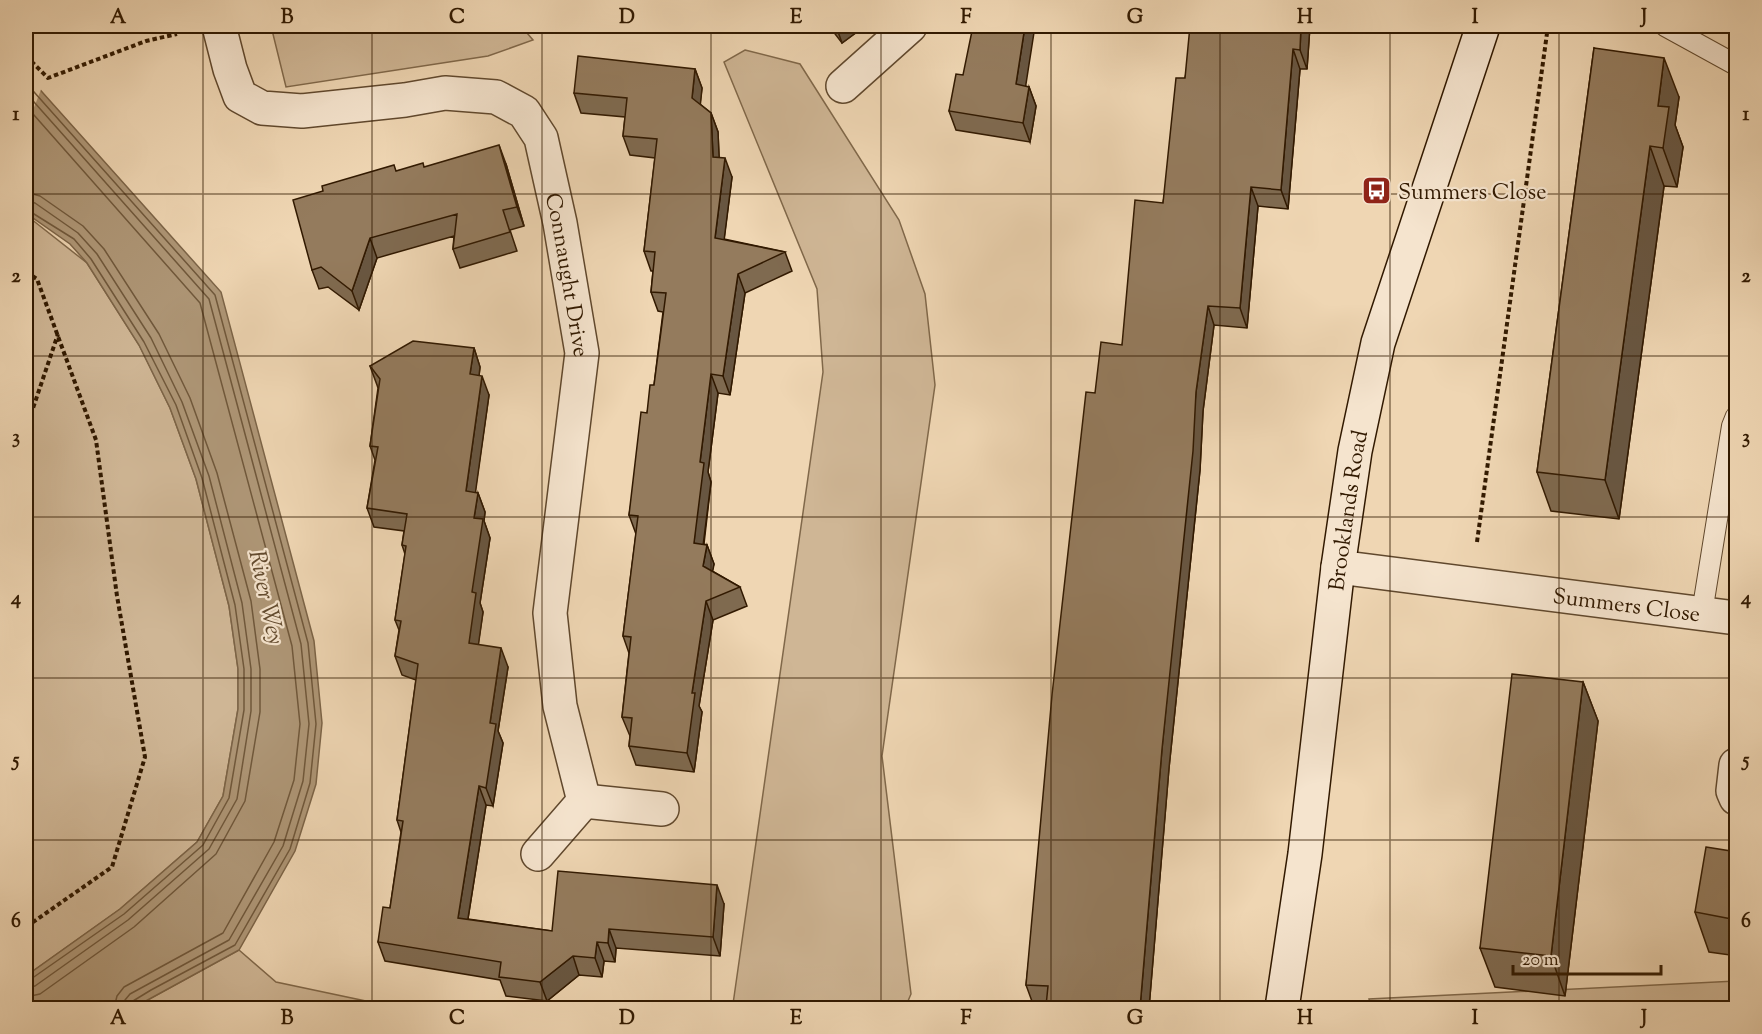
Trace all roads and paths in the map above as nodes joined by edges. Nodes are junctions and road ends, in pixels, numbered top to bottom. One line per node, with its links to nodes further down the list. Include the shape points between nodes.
1 (219, 26): 20 (street, Connaught Drive, via 240,96 262,108 302,111 445,93 496,97 524,112 542,138 582,353 550,613 560,706)
2 (910, 26): 9 (street)
3 (1483, 26): 14 (street, Brooklands Road, via 1378,342 1355,451)
4 (1548, 26): 15 (path)
5 (1665, 26): 8 (lane)
6 (185, 32): 7 (path, via 147,41 48,78)
7 (26, 56)
8 (1737, 64)
9 (843, 86)
10 (26, 272): 11 (path, via 37,279)
11 (58, 334): 13 (path); 23 (path, via 96,440 117,596 145,758 112,867)
12 (1737, 416): 16 (lane, via 1732,426)
13 (26, 429)
14 (1338, 567): 15 (street, Summers Close); 24 (street, Brooklands Road, via 1305,854)
15 (1471, 584): 16 (street, Summers Close)
16 (1702, 613): 17 (street, Summers Close)
17 (1737, 618)
18 (1737, 765): 19 (street, via 1733,791)
19 (1737, 798)
20 (584, 801): 21 (street); 22 (street)
21 (662, 809)
22 (538, 854)
23 (26, 927)
24 (1282, 1008)

